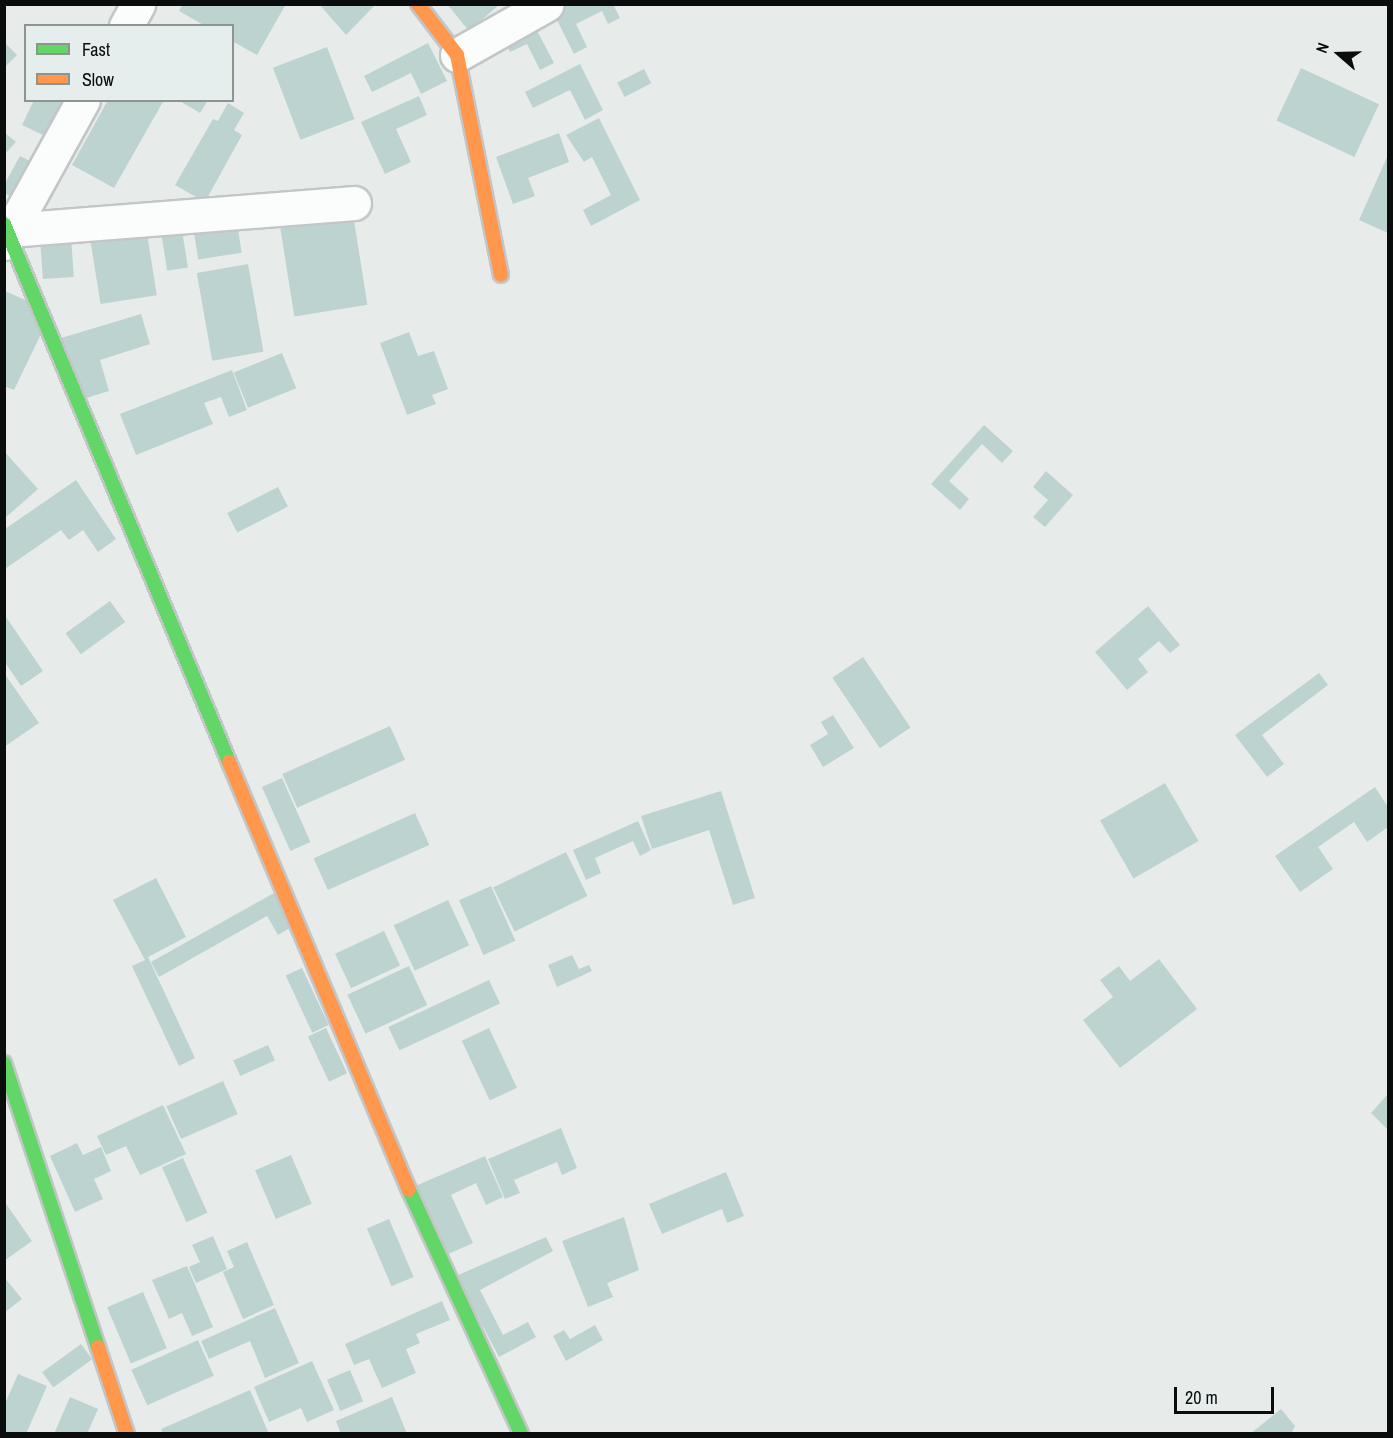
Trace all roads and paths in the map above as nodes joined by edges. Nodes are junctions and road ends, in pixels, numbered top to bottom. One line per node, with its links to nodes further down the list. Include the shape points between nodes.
1 (138, 4): 4 (street)
2 (418, 4): 5 (street)
3 (547, 4): 5 (street)
4 (127, 24)
5 (457, 55): 9 (street)
6 (82, 102): 8 (street)
7 (354, 203): 8 (street)
8 (7, 232): 12 (street, via 388,1142)
9 (501, 275)
10 (4, 1063): 11 (street)
11 (127, 1434)
12 (521, 1434)

